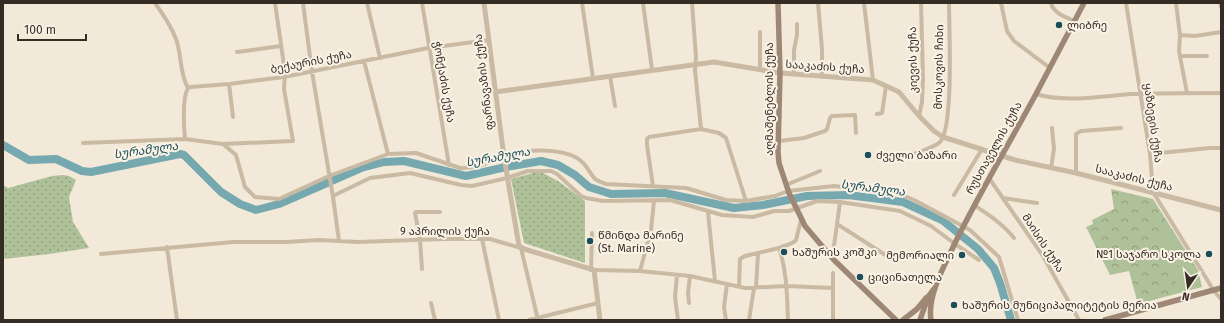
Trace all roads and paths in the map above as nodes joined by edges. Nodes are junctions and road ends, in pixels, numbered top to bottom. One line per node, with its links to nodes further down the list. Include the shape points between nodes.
1 (155, 3): 49 (street, via 176,38 182,75)
2 (275, 3): 28 (street)
3 (303, 3): 39 (street)
4 (367, 3): 33 (street)
5 (422, 3): 29 (street, ჭონქაძის ქუჩა)
6 (484, 3): 27 (street, ფარნავაზის ქუჩა)
7 (582, 3): 45 (street)
8 (643, 3): 37 (street)
9 (692, 3): 35 (street)
10 (778, 3): 40 (main road, აღმაშენებლის ქუჩა)
11 (818, 3): 43 (street)
12 (864, 3): 46 (street)
13 (921, 3): 57 (street, კიევის ქუჩა, via 923,80)
14 (949, 3): 63 (street, მოსკოვის ჩიხი, via 950,95)
15 (1001, 3): 36 (street, via 1007,31 1014,41)
16 (1051, 3): 22 (street, via 1052,8)
17 (1084, 3): 22 (main road, რუსთაველის ქუჩა)
18 (1126, 3): 54 (street, ყაზბეგის ქუჩა)
19 (1176, 3): 26 (street)
20 (1220, 3): 21 (street)
21 (1221, 7)
22 (1074, 21): 36 (main road, რუსთაველის ქუჩა)
23 (797, 24): 41 (street)
24 (760, 32): 38 (street)
25 (1221, 32): 26 (street, via 1195,36)
26 (1180, 35): 31 (street)
27 (489, 40): 29 (street, ბექაურის ქუჩა); 50 (street, ფარნავაზის ქუჩა)
28 (281, 46): 30 (street); 44 (street)
29 (428, 48): 33 (street, ბექაურის ქუჩა); 75 (street, ჭონქაძის ქუჩა)
30 (237, 52)
31 (1180, 56): 32 (street); 51 (street)
32 (1206, 56)
33 (380, 58): 34 (street, ბექაურის ქუჩა)
34 (364, 61): 39 (street, ბექაურის ქუჩა); 70 (street)
35 (695, 64): 37 (street, სააკაძის ქუჩა); 38 (street, სააკაძის ქუჩა, via 714,62); 61 (street)
36 (1050, 68): 53 (main road, რუსთაველის ქუჩა)
37 (652, 70): 42 (street, სააკაძის ქუჩა)
38 (760, 70): 40 (street, სააკაძის ქუჩა)
39 (312, 72): 44 (street, ბექაურის ქუჩა); 79 (street)
40 (780, 73): 41 (street, სააკაძის ქუჩა); 65 (main road, აღმაშენებლის ქუჩა)
41 (794, 74): 43 (street, სააკაძის ქუჩა)
42 (610, 76): 45 (street, სააკაძის ქუჩა); 55 (street)
43 (822, 76): 46 (street, სააკაძის ქუჩა)
44 (284, 77): 47 (street, ბექაურის ქუჩა); 67 (street, via 293,141)
45 (593, 78): 50 (street, სააკაძის ქუჩა)
46 (873, 80): 48 (street, სააკაძის ქუჩა)
47 (229, 84): 49 (street, ბექაურის ქუჩა); 58 (street)
48 (886, 86): 56 (street, via 882,113); 57 (street, სააკაძის ქუჩა, via 900,92)
49 (188, 88): 64 (street, via 184,112)
50 (495, 92): 73 (street, ფარნავაზის ქუჩა)
51 (1187, 93): 52 (street); 54 (street)
52 (1221, 93)
53 (1036, 94): 54 (street, via 1067,98); 72 (main road, რუსთაველის ქუჩა)
54 (1140, 94): 71 (street, ყაზბეგის ქუჩა)
55 (615, 106)
56 (877, 114)
57 (920, 116): 63 (street, სააკაძის ქუჩა)
58 (233, 117)
59 (1052, 128): 76 (street, via 1054,149)
60 (1121, 128): 78 (street, via 1076,134)
61 (701, 129): 82 (street, via 647,139); 88 (street, via 726,138)
62 (856, 133): 65 (street, via 855,115 832,116 825,131 804,138)
63 (943, 137): 69 (street, სააკაძის ქუჩა); 74 (street, via 935,145 904,157)
64 (185, 139): 66 (street); 67 (street)
65 (779, 141): 83 (main road, აღმაშენებლის ქუჩა, via 779,163)
66 (83, 143)
67 (223, 144): 79 (street, via 236,155 245,187 255,197 279,199)
68 (1221, 148): 71 (street)
69 (982, 149): 72 (street, სააკაძის ქუჩა); 86 (street)
70 (388, 154): 75 (street, via 416,153); 79 (street)
71 (1150, 154): 84 (street, ყაზბეგის ქუჩა)
72 (1002, 156): 76 (street, სააკაძის ქუჩა); 81 (main road, რუსთაველის ქუჩა)
73 (504, 157): 75 (street, via 472,168); 80 (street, ფარნავაზის ქუჩა); 82 (street, via 531,151 560,152 578,158 596,179 606,184)
74 (883, 159)
75 (449, 165)
76 (1051, 168): 78 (street, სააკაძის ქუჩა)
77 (820, 171): 83 (street)
78 (1076, 173): 84 (street, სააკაძის ქუჩა)
79 (329, 176): 85 (street)
80 (507, 176): 85 (street, via 478,185 461,185 410,173 370,178); 89 (street, via 528,171 552,171 586,198 603,201); 107 (street)
81 (989, 178): 87 (street, მაისის ქუჩა); 92 (main road, რუსთაველის ქუჩა)
82 (653, 186): 88 (street, via 686,188 726,200)
83 (788, 190): 88 (street, via 775,196); 93 (main road, აღმაშენებლის ქუჩა); 99 (street, via 834,186 900,194)
84 (1153, 192): 94 (street, სააკაძის ქუჩა); 128 (street, ყაზბეგის ქუჩა)
85 (332, 195): 104 (street)
86 (954, 195)
87 (1003, 198): 91 (street); 150 (street, მაისის ქუჩა, via 1043,256)
88 (746, 200)
89 (654, 201): 96 (street, via 670,200); 116 (street)
90 (840, 202): 93 (street, via 817,202); 98 (street); 105 (street, via 900,212 931,226)
91 (1037, 203)
92 (974, 205): 99 (main road, რუსთაველის ქუჩა); 101 (street)
93 (796, 207): 96 (street, via 789,211 774,211 753,217); 97 (main road)
94 (1221, 210)
95 (440, 212): 103 (street, via 416,212)
96 (708, 212): 120 (street)
97 (801, 220): 108 (street, via 795,242); 112 (main road)
98 (837, 224): 111 (street); 112 (street)
99 (964, 226): 105 (main road, რუსთაველის ქუჩა); 149 (street, via 999,257)
100 (592, 233): 115 (street)
101 (1014, 238)
102 (482, 239): 103 (street, 9 აპრილის ქუჩა); 107 (street, 9 აპრილის ქუჩა); 137 (street)
103 (420, 240): 104 (street, 9 აპრილის ქუჩა); 114 (street)
104 (339, 241): 106 (street, 9 აპრილის ქუჩა, via 233,242)
105 (955, 243): 113 (street); 124 (main road, რუსთაველის ქუჩა)
106 (167, 247): 109 (street, 9 აპრილის ქუჩა); 135 (street)
107 (521, 248): 115 (street, 9 აპრილის ქუჩა); 134 (street)
108 (779, 248): 110 (street); 123 (street)
109 (101, 254)
110 (758, 254): 122 (street, via 740,259); 125 (street)
111 (887, 256)
112 (834, 260): 145 (main road)
113 (979, 260)
114 (422, 269)
115 (592, 270): 116 (street, 9 აპრილის ქუჩა); 132 (street)
116 (640, 271): 118 (street, 9 აპრილის ქუჩა)
117 (833, 273): 126 (street)
118 (676, 275): 119 (street, 9 აპრილის ქუჩა); 140 (street)
119 (690, 276): 120 (street, 9 აპრილის ქუჩა); 133 (street)
120 (716, 282): 121 (street, 9 აპრილის ქუჩა)
121 (727, 284): 122 (street, 9 აპრილის ქუჩა); 141 (street, via 724,307)
122 (739, 286): 125 (street, 9 აპრილის ქუჩა)
123 (786, 286): 125 (street, 9 აპრილის ქუჩა); 126 (street, 9 აპრილის ქუჩა); 143 (street)
124 (936, 287): 129 (main road, რუსთაველის ქუჩა); 148 (main road, რუსთაველის ქუჩა)
125 (755, 288): 142 (street)
126 (833, 288): 144 (street)
127 (1221, 288): 128 (main road)
128 (1214, 290): 130 (street, ყაზბეგის ქუჩა); 151 (main road)
129 (928, 297): 146 (main road); 147 (main road, რუსთაველის ქუჩა)
130 (1221, 299)
131 (431, 303): 136 (street)
132 (598, 303): 134 (street); 139 (street)
133 (689, 303)
134 (538, 319): 138 (street)
135 (177, 320)
136 (435, 320)
137 (499, 320)
138 (528, 320)
139 (600, 320)
140 (678, 320)
141 (726, 320)
142 (749, 320)
143 (788, 320)
144 (833, 320)
145 (896, 320)
146 (903, 320)
147 (920, 320)
148 (931, 320)
149 (1018, 320)
150 (1079, 320)
151 (1105, 320)

